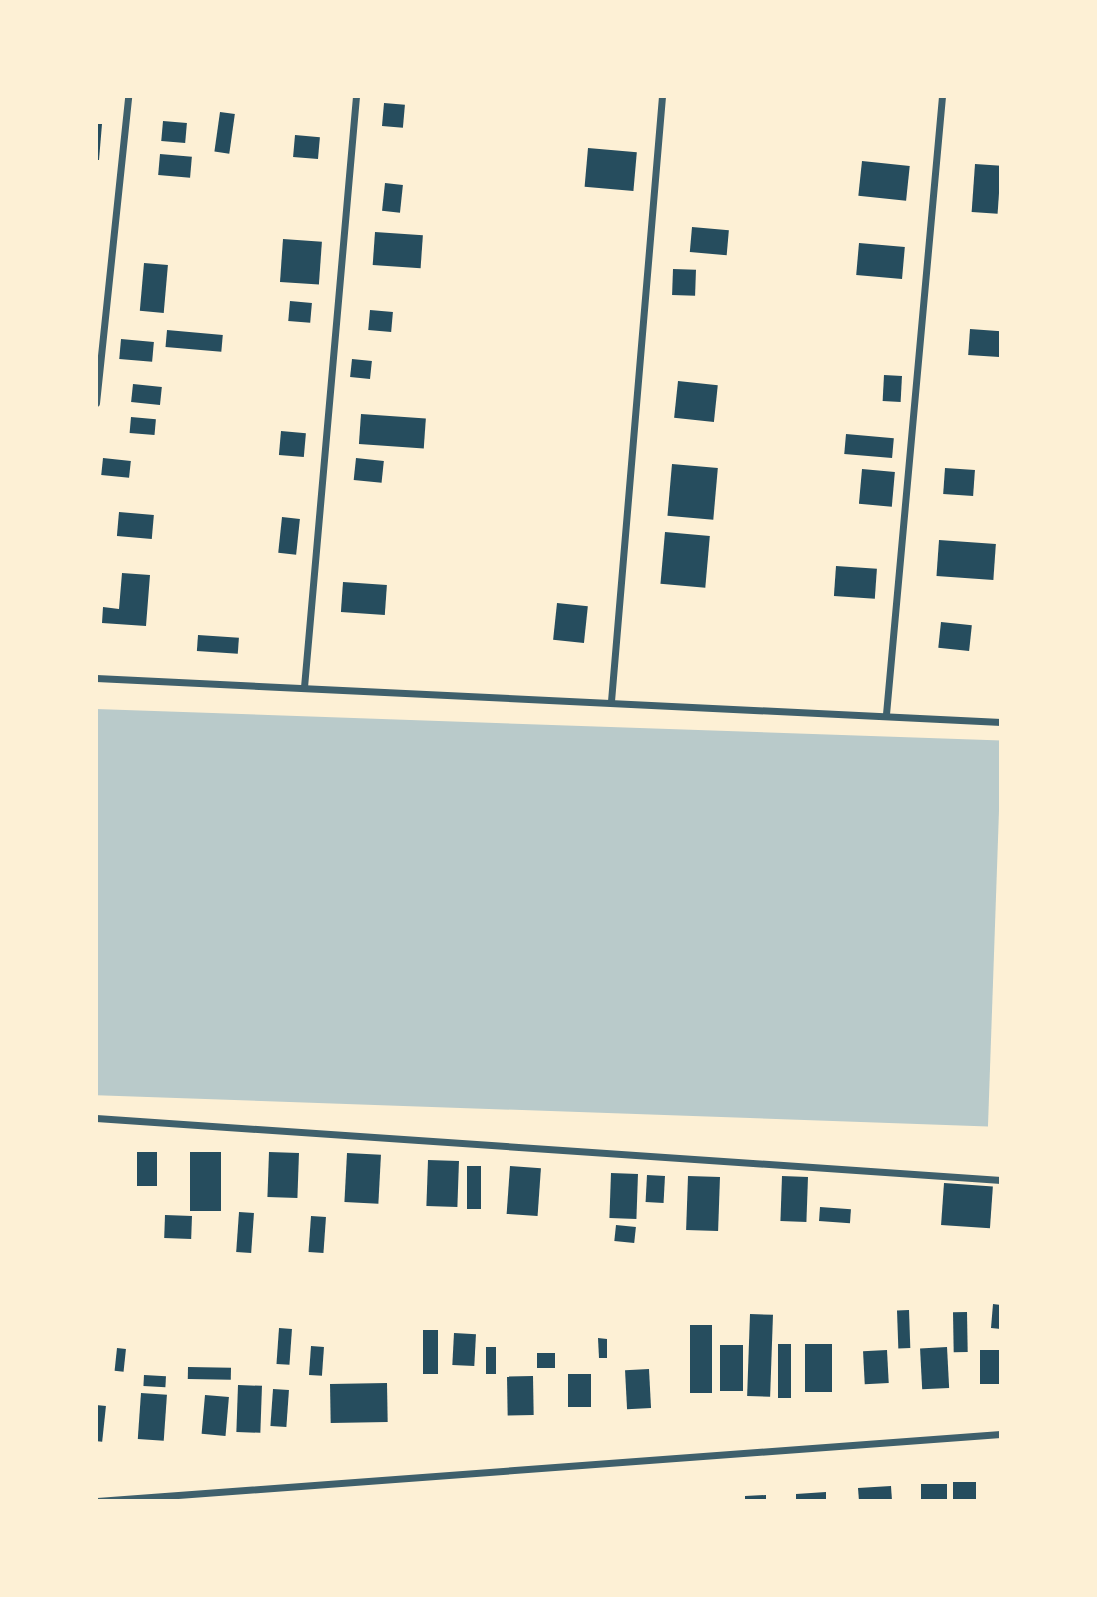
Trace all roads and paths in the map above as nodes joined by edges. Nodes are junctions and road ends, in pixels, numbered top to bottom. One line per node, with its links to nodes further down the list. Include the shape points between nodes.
1 (128, 96): 5 (street)
2 (356, 96): 7 (street)
3 (662, 96): 8 (street)
4 (942, 96): 9 (street)
5 (96, 403)
6 (96, 678): 7 (street)
7 (304, 687): 8 (street)
8 (611, 701): 9 (street)
9 (886, 714): 10 (street)
10 (1001, 722)
11 (96, 1118): 12 (street)
12 (1001, 1180)
13 (1001, 1434): 14 (street)
14 (97, 1501)

